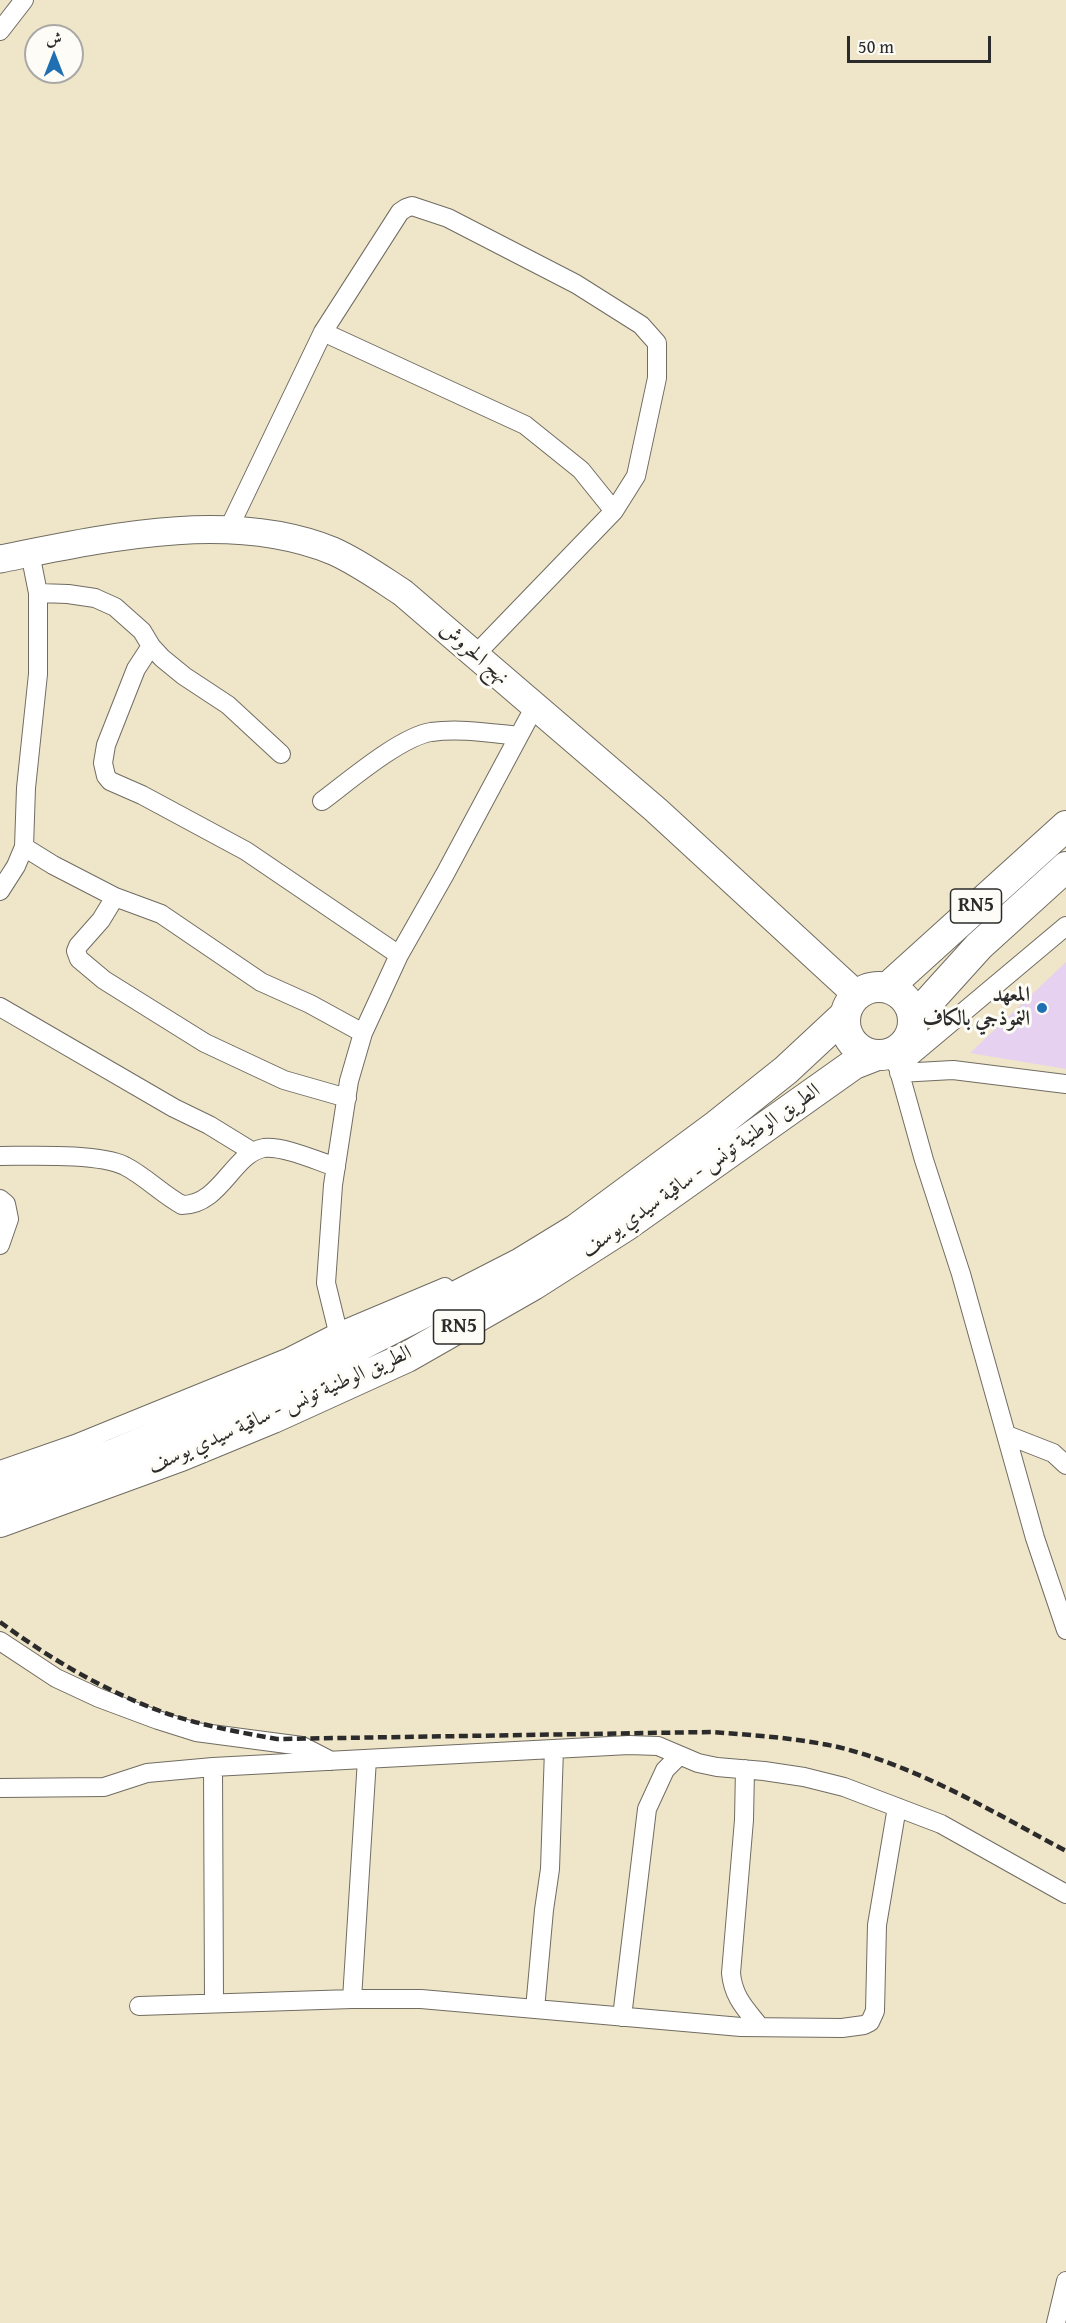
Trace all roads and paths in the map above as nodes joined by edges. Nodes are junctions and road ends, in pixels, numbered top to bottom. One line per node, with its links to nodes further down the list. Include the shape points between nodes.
1 (24, 0): 2 (street)
2 (0, 31)
3 (323, 332): 4 (street, via 525,425 581,470); 4 (street, via 400,212 412,206 448,218 576,284 632,319 651,333 657,343 657,378 636,476); 5 (street)
4 (614, 511): 10 (street)
5 (228, 530): 6 (street, نهج الحروش, via 181,531); 10 (street, نهج الحروش, via 280,535 360,564 403,593)
6 (30, 553): 7 (street, نهج الحروش); 8 (street)
7 (0, 559)
8 (38, 593): 9 (street, via 95,598 115,607 142,631); 16 (street, via 38,674)
9 (152, 646): 13 (street, via 184,676 228,705); 21 (street, via 136,669 106,745 106,776 246,851)
10 (475, 655): 11 (street, نهج الحروش)
11 (535, 706): 12 (street); 23 (street, نهج الحروش, via 656,810)
12 (519, 736): 14 (street, via 430,732 408,740); 21 (street)
13 (282, 754)
14 (322, 801)
15 (1066, 826): 22 (main road, RN5)
16 (24, 847): 18 (street); 19 (street)
17 (1066, 867): 25 (main road, RN5, via 979,946)
18 (0, 891)
19 (115, 897): 26 (street, via 161,914 261,982); 29 (street, via 78,946 78,959 104,980 205,1043 284,1080)
20 (1066, 926): 27 (street)
21 (399, 955): 26 (street)
22 (887, 988): 23 (main road, RN5, via 866,989); 25 (main road, via 905,999)
23 (851, 1005): 27 (main road, via 845,1027 849,1038 866,1053); 35 (main road, الطريق الوطنية تونس - ساقية سيدي يوسف / RN5, via 786,1070 717,1125 575,1230)
24 (0, 1007): 30 (street)
25 (913, 1019): 27 (main road, RN5, via 911,1034)
26 (363, 1033): 29 (street)
27 (891, 1062): 28 (street); 37 (street); 41 (main road, الطريق الوطنية تونس - ساقية سيدي يوسف / RN5, via 854,1064 600,1243 407,1357 181,1456)
28 (1066, 1084)
29 (347, 1098): 32 (street)
30 (252, 1152): 31 (street, via 226,1181 190,1205 182,1205 123,1166 105,1161); 32 (street, via 265,1148 283,1150)
31 (0, 1156)
32 (336, 1167): 36 (street, via 326,1283)
33 (0, 1199): 34 (street, via 6,1204 9,1219)
34 (0, 1245)
35 (521, 1263): 36 (street, via 476,1274); 40 (main road, الطريق الوطنية تونس - ساقية سيدي يوسف / RN5, via 266,1390 116,1453)
36 (338, 1332): 39 (street, via 279,1361 75,1444)
37 (1007, 1436): 38 (street, via 1053,1453); 42 (street)
38 (1066, 1466)
39 (0, 1470)
40 (0, 1495)
41 (0, 1522)
42 (1066, 1630)
43 (0, 1641): 47 (street, via 56,1678 158,1720 196,1732 302,1746)
44 (554, 1749): 45 (street, via 658,1746); 46 (street); 56 (street, via 550,1869)
45 (679, 1756): 49 (street, via 717,1767); 57 (street, via 665,1770 646,1809)
46 (367, 1759): 47 (street); 53 (street)
47 (331, 1761): 48 (street)
48 (213, 1767): 50 (street, via 147,1773 104,1787); 54 (street)
49 (745, 1769): 51 (street, via 804,1777); 58 (street, via 731,1973 737,1997)
50 (0, 1788)
51 (897, 1807): 52 (street, via 941,1824); 58 (street, via 877,1924 875,2011 870,2022 842,2028)
52 (1066, 1894)
53 (352, 1998): 54 (street); 56 (street, via 421,1999)
54 (214, 2002): 55 (street)
55 (139, 2006)
56 (535, 2009): 57 (street)
57 (622, 2017): 58 (street)
58 (760, 2027)
59 (1066, 2281): 60 (street)
60 (1056, 2323)

